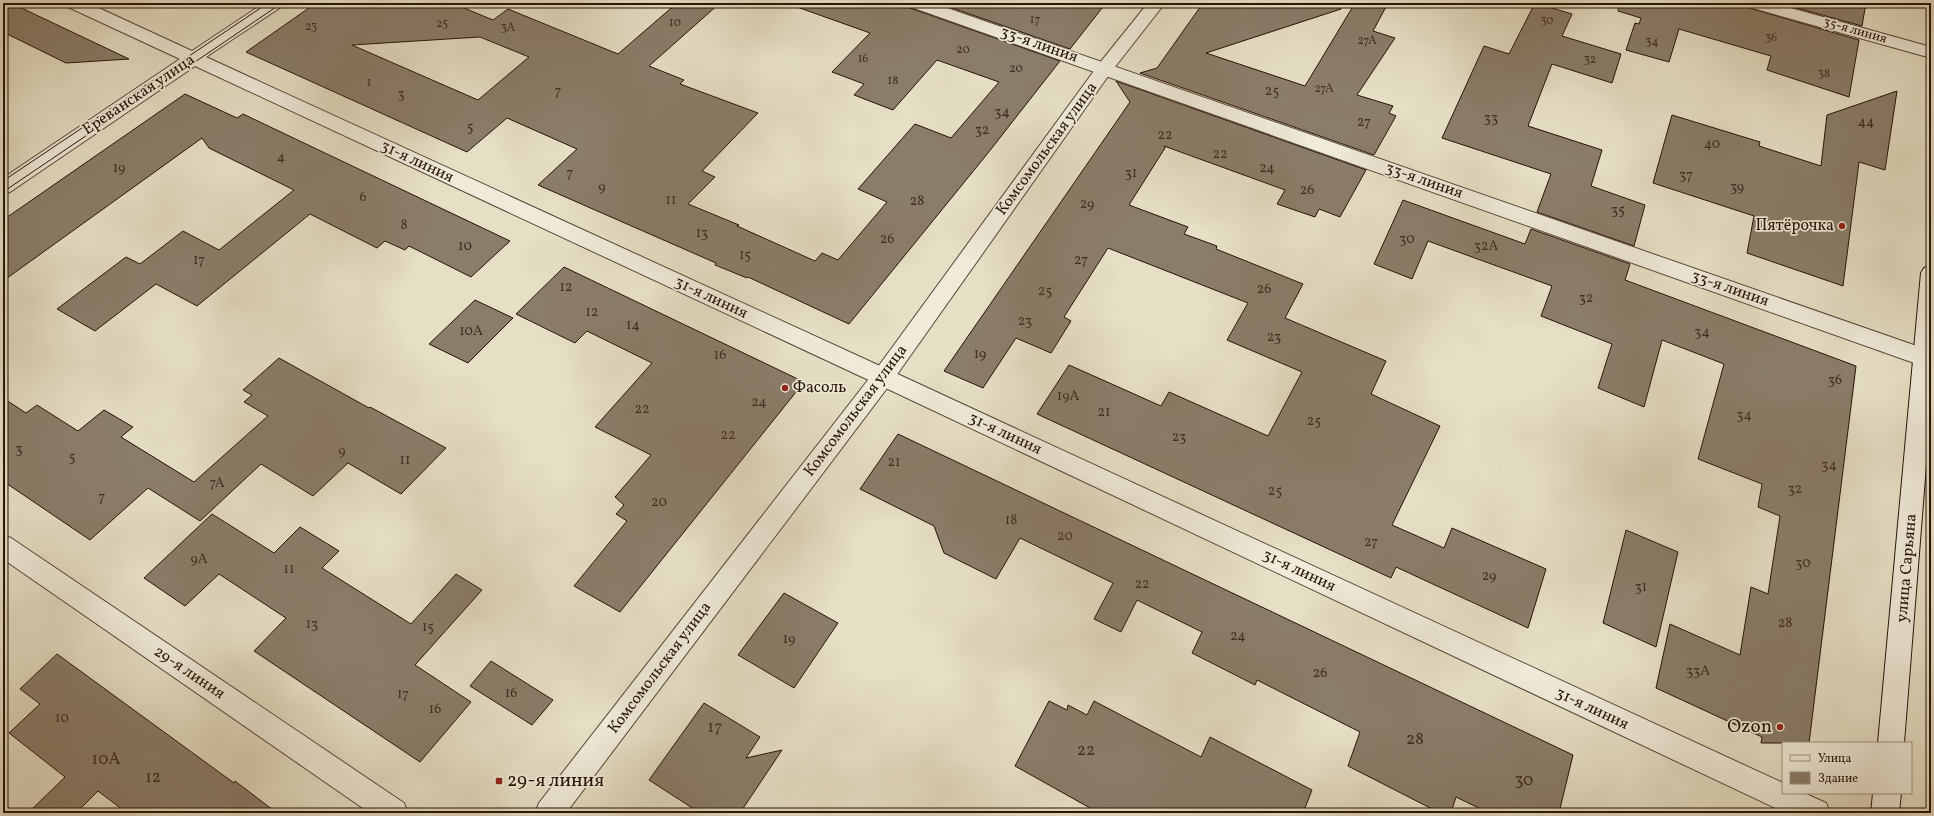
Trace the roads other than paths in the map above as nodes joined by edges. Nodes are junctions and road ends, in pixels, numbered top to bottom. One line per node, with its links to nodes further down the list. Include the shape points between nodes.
1 (74, 3): 7 (street, 31-я линия)
2 (275, 3): 7 (street, Ереванская улица)
3 (917, 3): 8 (street, 33-я линия)
4 (1157, 3): 8 (street, Комсомольская улица)
5 (1755, 3): 6 (street, 35-я линия)
6 (1931, 53)
7 (193, 59): 9 (street, Ереванская улица); 12 (street, 31-я линия)
8 (1105, 68): 11 (street, 33-я линия); 12 (street, Комсомольская улица)
9 (3, 187)
10 (1931, 273): 11 (street, улица Сарьяна)
11 (1928, 359): 14 (street, улица Сарьяна)
12 (883, 377): 17 (street, Комсомольская улица); 18 (street, 31-я линия)
13 (3, 546): 16 (street, 29-я линия)
14 (1892, 742)
15 (1887, 794): 19 (street)
16 (394, 813)
17 (549, 813)
18 (1816, 813)
19 (1885, 813)

